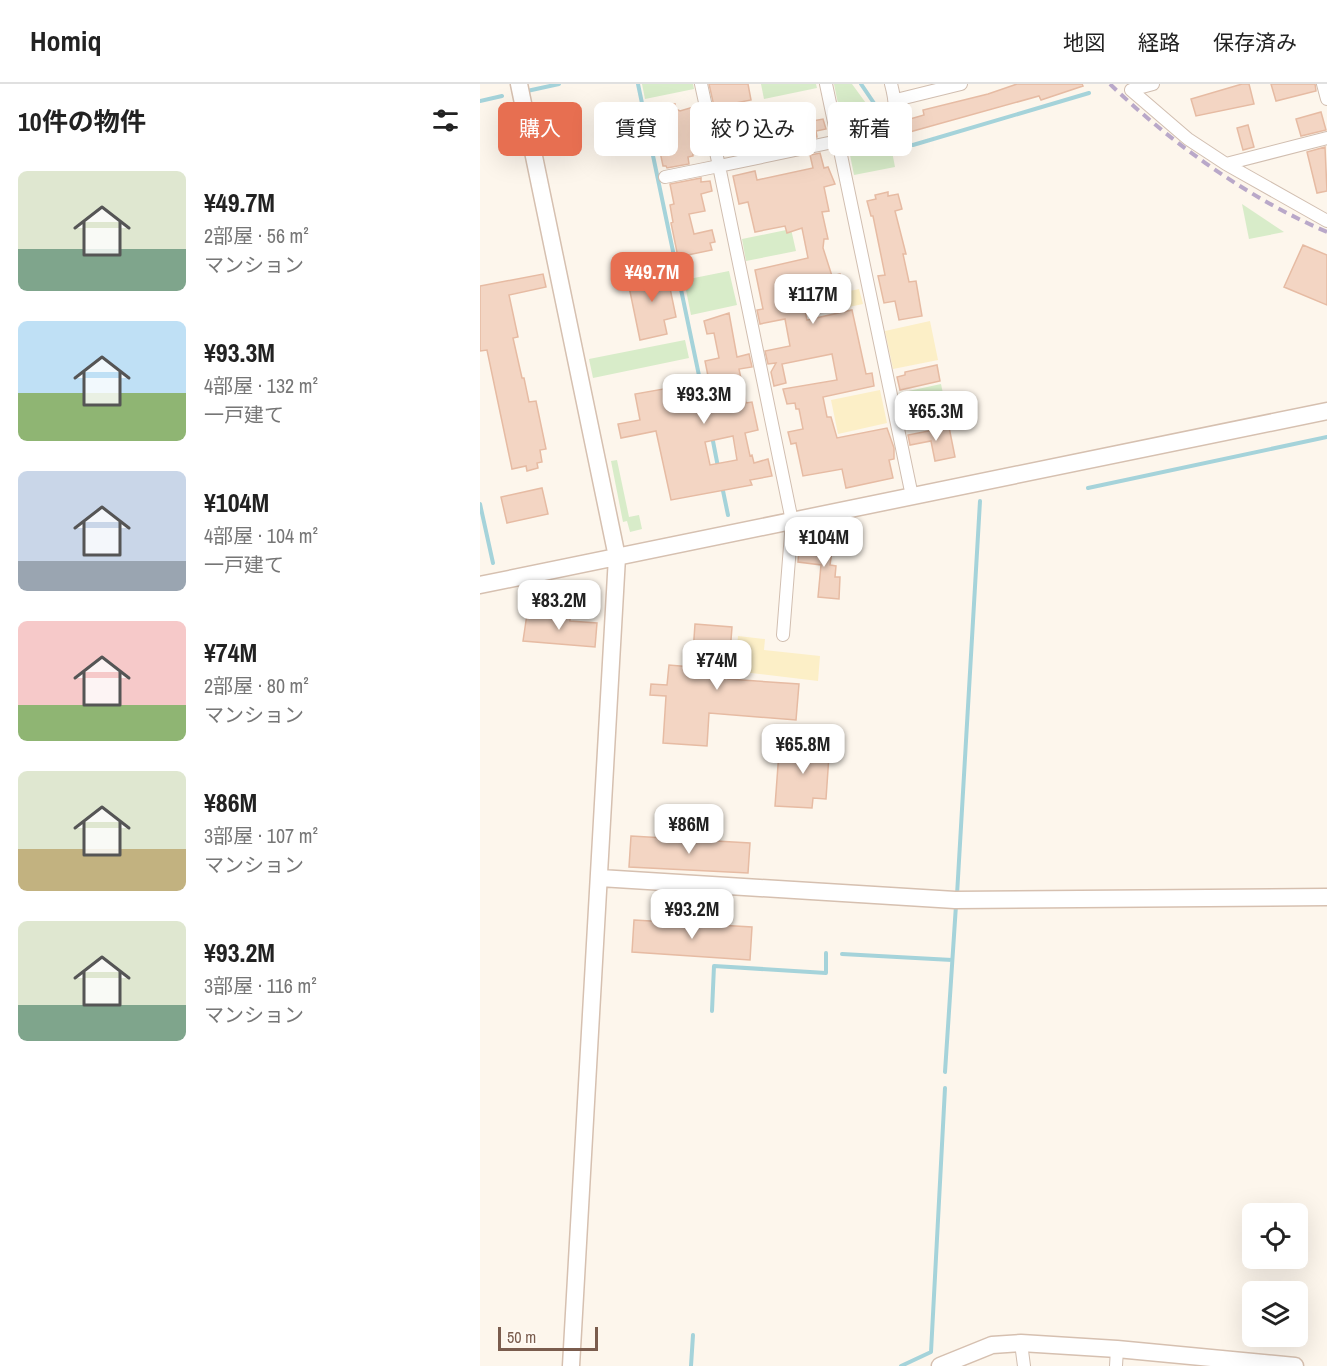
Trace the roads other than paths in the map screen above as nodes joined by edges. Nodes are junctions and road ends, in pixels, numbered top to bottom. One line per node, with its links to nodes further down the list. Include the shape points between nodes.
1 (519, 84): 21 (street)
2 (701, 84): 15 (street)
3 (826, 84): 10 (street)
4 (891, 84): 9 (street)
5 (961, 84): 9 (street)
6 (1153, 84): 14 (street, via 1131,90 1188,139)
7 (1323, 84): 8 (street)
8 (1327, 99)
9 (896, 100)
10 (830, 102)
11 (1327, 138): 14 (street)
12 (828, 143): 15 (street)
13 (841, 156): 19 (street)
14 (1226, 165): 17 (street)
15 (719, 166): 16 (street); 20 (street)
16 (665, 177)
17 (1327, 221)
18 (1327, 411): 19 (street)
19 (912, 496): 20 (street)
20 (792, 521): 21 (street); 23 (street)
21 (617, 557): 22 (street); 24 (street)
22 (480, 585)
23 (783, 634)
24 (600, 878): 25 (street, via 955,900); 29 (street)
25 (1327, 897)
26 (1021, 1343): 27 (street); 30 (street, via 992,1345); 31 (street)
27 (1117, 1348): 28 (street); 32 (street)
28 (1204, 1363): 33 (street)
29 (571, 1366)
30 (940, 1366)
31 (1024, 1366)
32 (1116, 1366)
33 (1288, 1366): 34 (street)
34 (1295, 1366)

